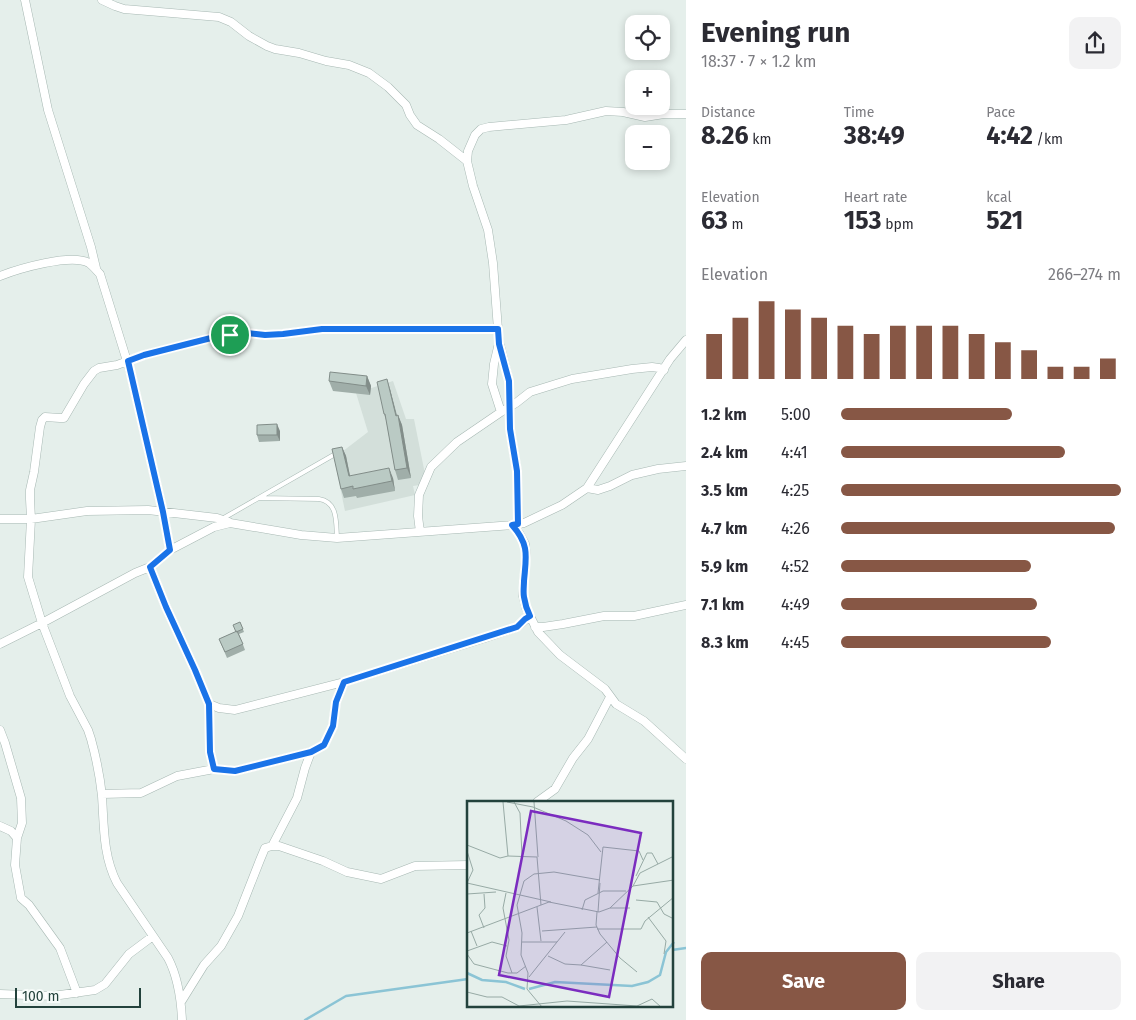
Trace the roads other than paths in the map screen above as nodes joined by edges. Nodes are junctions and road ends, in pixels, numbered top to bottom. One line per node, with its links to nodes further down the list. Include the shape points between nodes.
1 (24, 0): 5 (street, via 48,110)
2 (102, 0): 4 (street, via 124,8 219,17 275,49 349,65 369,73 406,105 417,125)
3 (686, 114): 4 (street, via 645,117 606,112 566,120 489,127 475,135)
4 (467, 161): 7 (street, via 488,230)
5 (96, 270): 6 (street, via 90,264 73,260 40,263); 10 (street)
6 (0, 276)
7 (498, 329): 9 (street); 10 (street, via 322,329 265,335 239,333 173,347)
8 (686, 340): 11 (street)
9 (499, 344): 12 (street, via 509,381); 13 (street, via 492,384)
10 (128, 361): 18 (street); 20 (street, via 94,371 64,418 45,417 42,420 30,490)
11 (664, 370): 12 (street, via 652,366 572,379 530,392); 16 (street)
12 (509, 407): 13 (street); 23 (street, via 517,471)
13 (501, 412): 24 (street, via 457,442 431,467 419,496)
14 (337, 452): 17 (lane)
15 (686, 466): 16 (street, via 632,475 598,490)
16 (587, 488): 23 (street, via 562,505)
17 (258, 498): 21 (lane); 25 (lane, via 328,501 336,517)
18 (163, 512): 20 (street, via 87,511); 21 (street); 26 (street)
19 (0, 519): 20 (street)
20 (31, 519): 30 (street, via 28,577)
21 (221, 519): 22 (street)
22 (230, 523): 25 (street); 26 (street, via 214,527)
23 (515, 525): 24 (street); 29 (street, via 525,544 523,596)
24 (420, 532): 25 (street)
25 (337, 538)
26 (170, 550): 27 (street)
27 (150, 567): 30 (street); 35 (street)
28 (686, 605): 31 (street, via 634,616 604,616)
29 (530, 616): 31 (street); 33 (street, via 517,627)
30 (42, 623): 32 (street); 40 (street, via 70,696 88,730)
31 (535, 627): 34 (street, via 560,656 601,685)
32 (0, 644)
33 (344, 682): 35 (street, via 235,710); 37 (street, via 336,702 333,726 324,745)
34 (610, 697): 38 (street, via 644,721); 41 (street, via 588,739 572,758 555,789)
35 (209, 704): 39 (street, via 210,752)
36 (0, 730): 43 (street, via 21,798 22,823)
37 (311, 752): 39 (street, via 235,771); 44 (street, via 297,798)
38 (686, 759)
39 (214, 769): 40 (street, via 177,776 140,792)
40 (102, 794): 46 (street, via 106,849 112,873)
41 (538, 801)
42 (0, 826): 43 (street)
43 (17, 838): 47 (street, via 15,865 21,898 60,948)
44 (272, 846): 45 (street, via 323,861 347,872 381,879 415,866); 49 (street, via 265,848 238,916 221,946 204,965)
45 (467, 865)
46 (153, 936): 47 (street, via 129,954 105,984 95,990); 49 (street, via 174,970)
47 (77, 993): 48 (street, via 53,996)
48 (0, 994)
49 (181, 1002): 50 (street)
50 (182, 1020)

